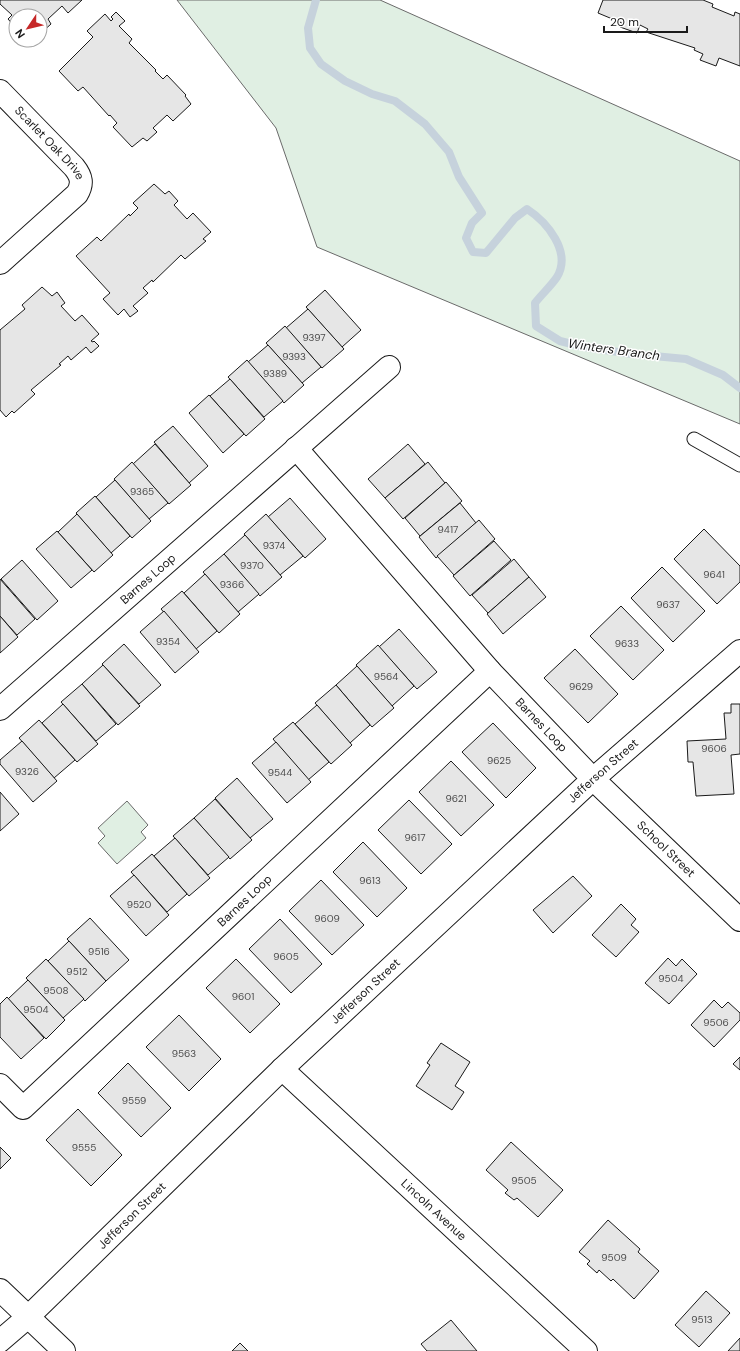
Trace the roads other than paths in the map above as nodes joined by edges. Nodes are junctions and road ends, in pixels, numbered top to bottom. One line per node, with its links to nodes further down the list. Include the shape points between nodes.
1 (0, 91): 2 (street, Scarlet Oak Drive, via 74,167 81,182 77,194)
2 (0, 263)
3 (389, 367): 5 (street, Barnes Loop)
4 (694, 439): 6 (lane)
5 (296, 448): 8 (street, Barnes Loop); 9 (street, Barnes Loop)
6 (740, 465)
7 (740, 651): 10 (street, Jefferson Street)
8 (490, 671): 10 (street, Barnes Loop); 13 (street, Barnes Loop, via 23,1108)
9 (0, 708)
10 (593, 779): 11 (street, School Street); 12 (street, Jefferson Street)
11 (740, 920)
12 (282, 1069): 15 (street, Jefferson Street); 18 (street, Lincoln Avenue)
13 (0, 1085)
14 (0, 1290): 15 (street)
15 (28, 1318): 16 (street, Jefferson Street); 17 (street)
16 (0, 1341)
17 (64, 1351)
18 (586, 1351)

